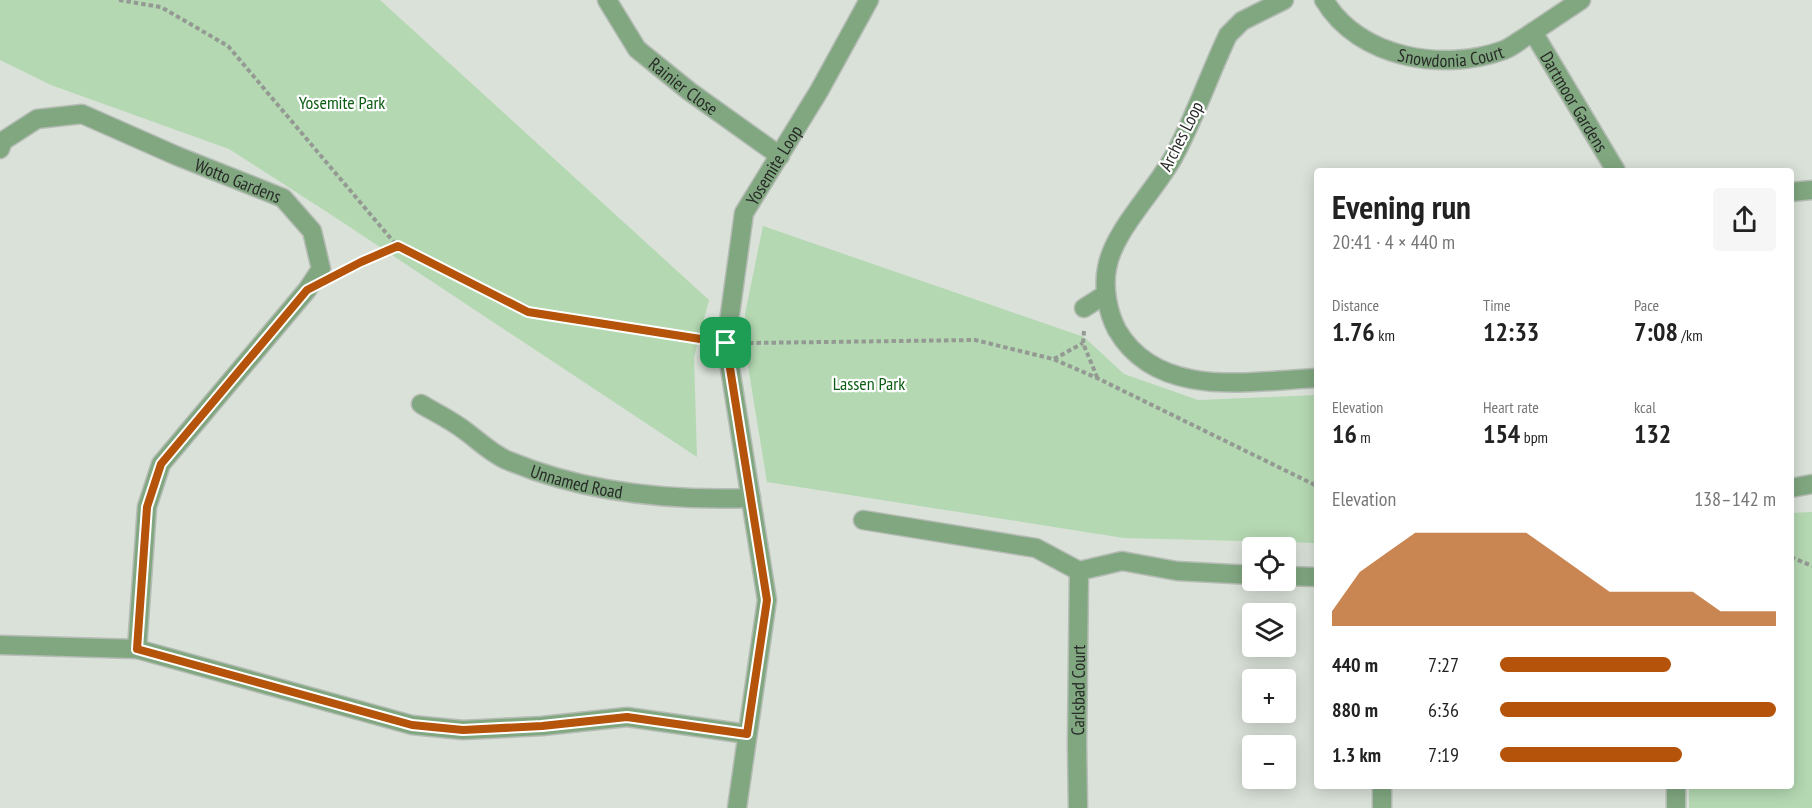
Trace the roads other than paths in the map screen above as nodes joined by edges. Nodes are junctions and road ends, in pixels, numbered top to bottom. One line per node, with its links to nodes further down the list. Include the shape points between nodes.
1 (607, 0): 8 (street, Rainier Close, via 637,49)
2 (869, 0): 8 (street, Yosemite Loop)
3 (1284, 0): 12 (street, Arches Loop, via 1242,21 1228,35 1174,156 1118,240 1107,268)
4 (1324, 0): 6 (street, Snowdonia Court, via 1347,29 1401,55 1470,60 1506,49)
5 (1581, 0): 6 (street, Snowdonia Court)
6 (1533, 32): 9 (street, Dartmoor Gardens)
7 (0, 149): 25 (street, Wotto Gardens, via 3,141 38,119 82,114 283,198 312,231 321,269 161,464 147,507)
8 (780, 156): 18 (street, Yosemite Loop, via 744,213 726,343)
9 (1614, 168)
10 (1812, 190): 11 (street)
11 (1794, 192)
12 (1106, 294): 13 (street); 14 (street, Arches Loop, via 1112,321 1124,342 1143,361 1165,372 1215,383)
13 (1084, 308)
14 (1314, 378)
15 (421, 404): 18 (street, Unnamed Road, via 507,460 576,484 636,495)
16 (1812, 484): 17 (street)
17 (1794, 487)
18 (751, 498): 26 (street, Yosemite Loop, via 767,600)
19 (863, 520): 20 (street, via 1036,548)
20 (1079, 571): 21 (street, via 1122,561 1177,571); 30 (street, Carlsbad Court)
21 (1242, 574)
22 (1296, 577): 23 (street)
23 (1314, 578)
24 (0, 645): 25 (street)
25 (137, 649): 26 (street, via 412,725 463,730 627,717)
26 (747, 734): 29 (street, Yosemite Loop)
27 (1382, 789): 31 (street)
28 (1676, 789): 32 (street)
29 (737, 808)
30 (1078, 808)
31 (1382, 808)
32 (1676, 808)

